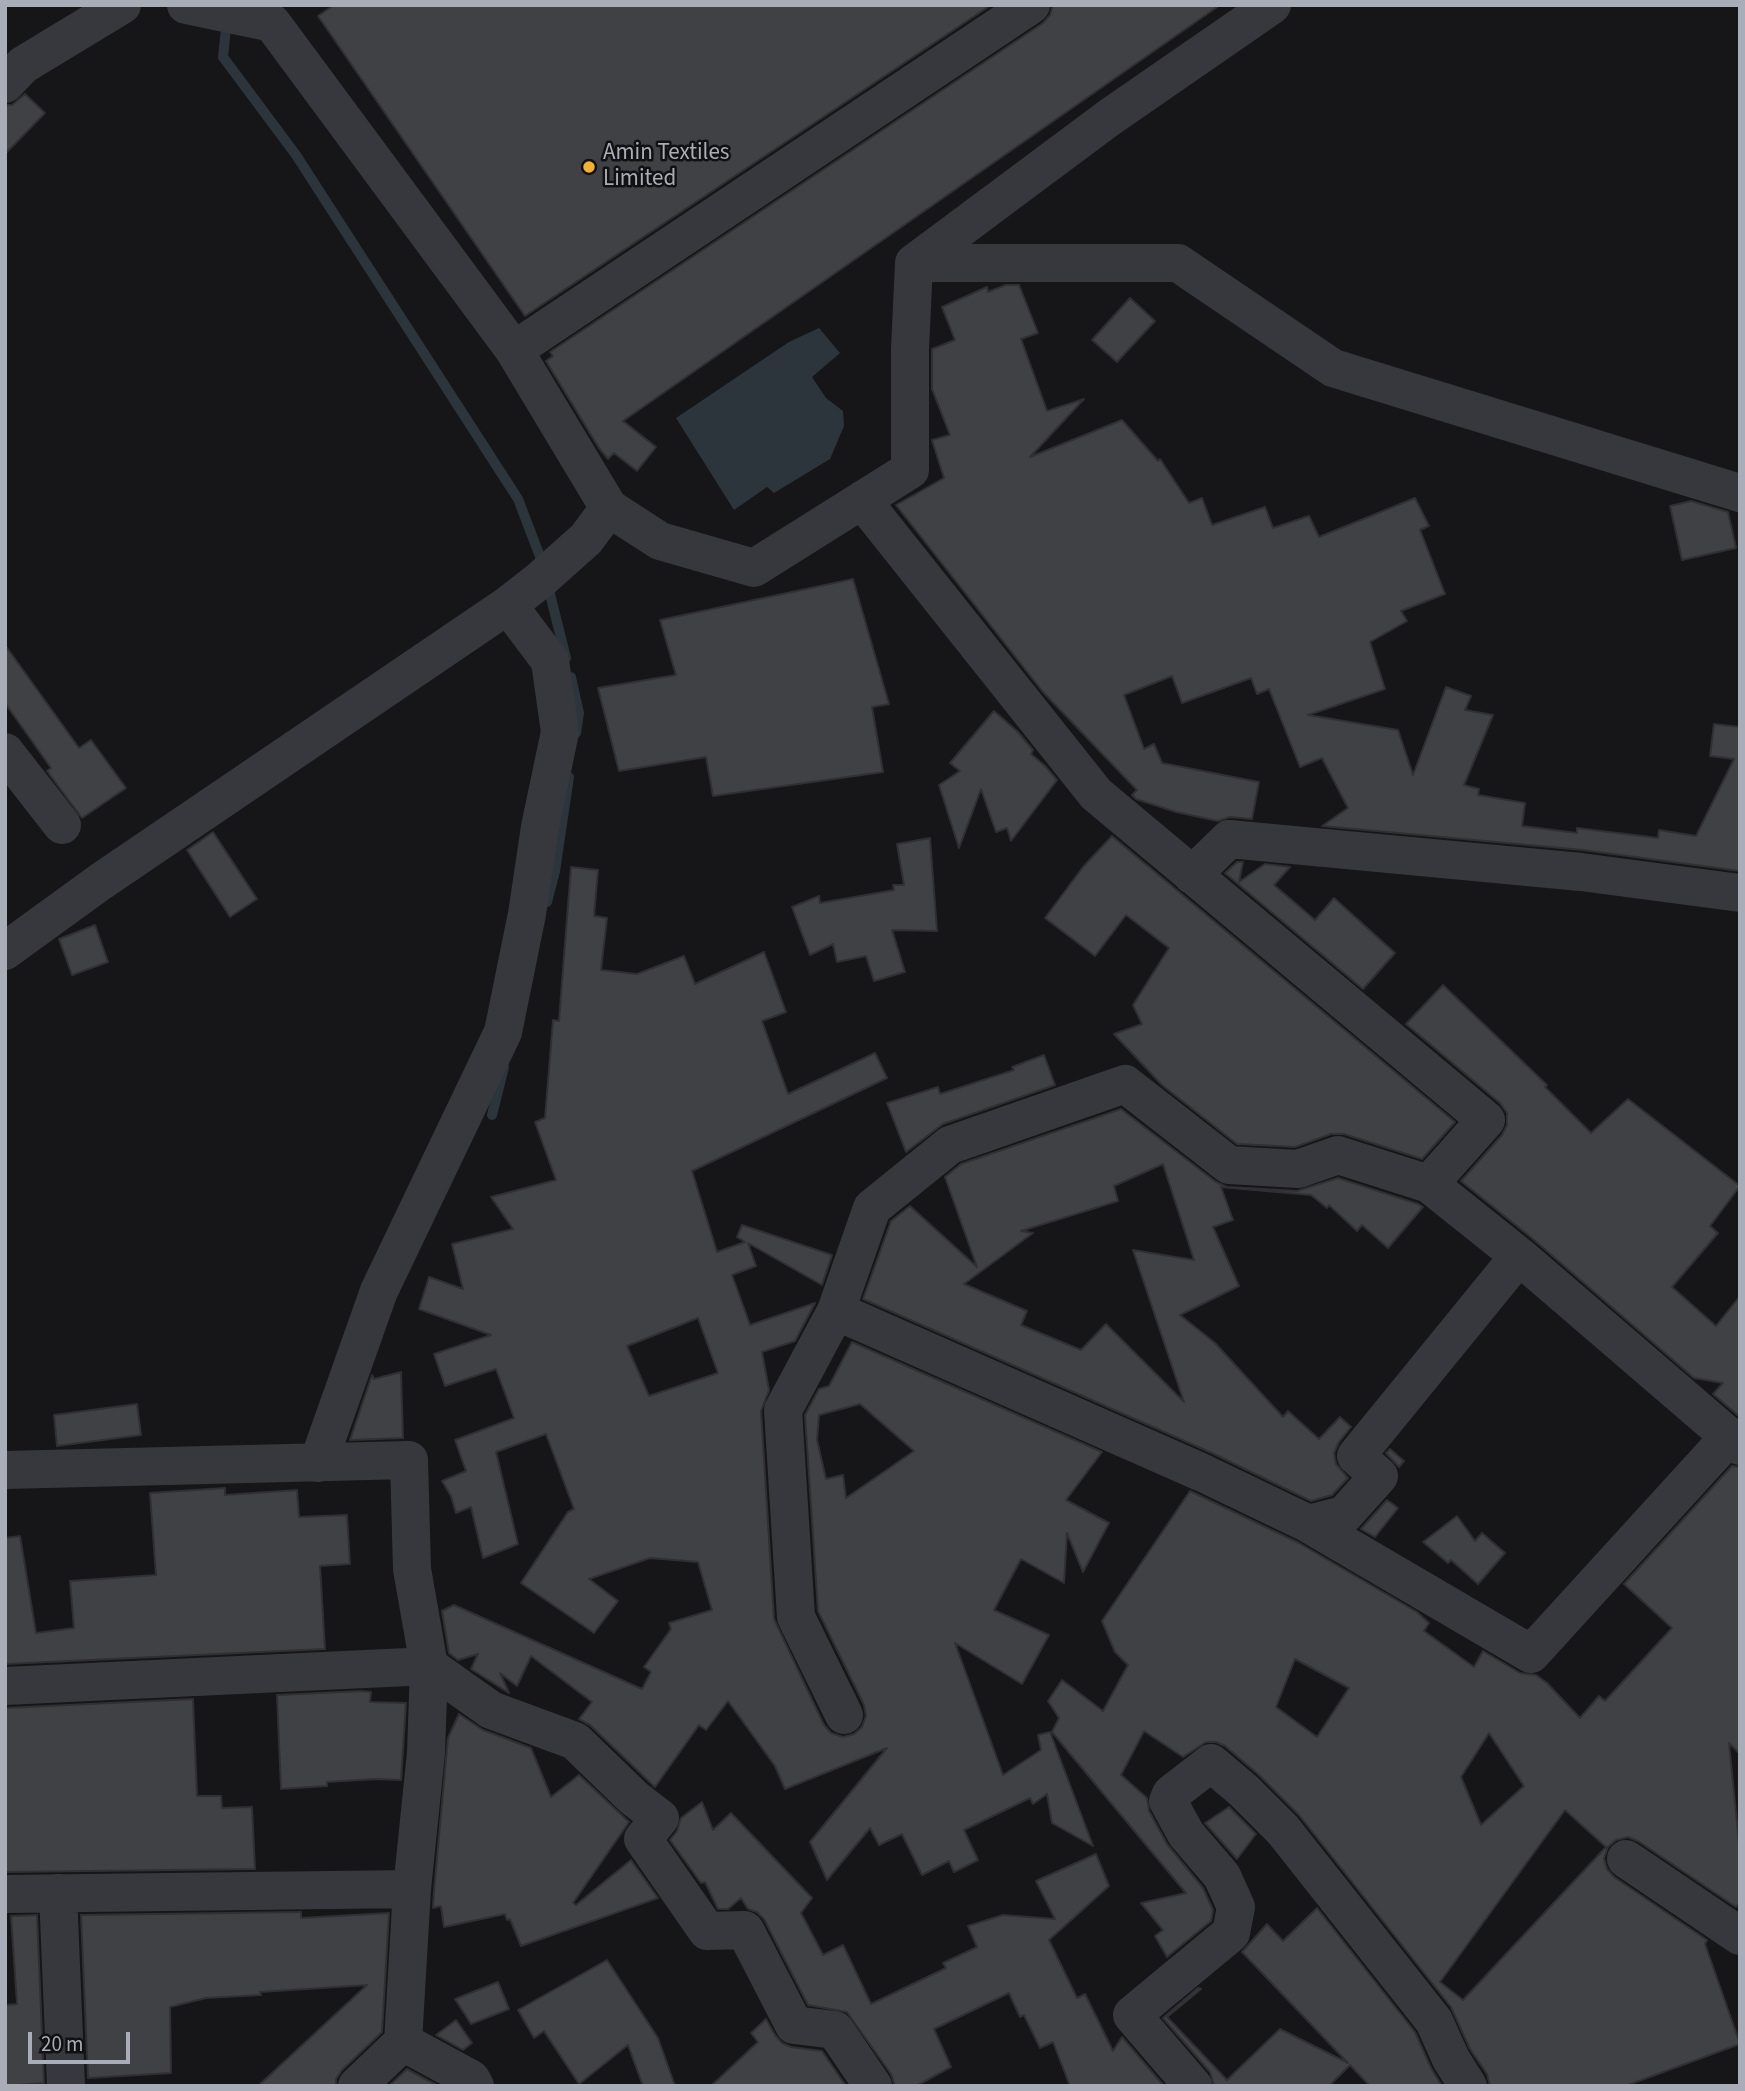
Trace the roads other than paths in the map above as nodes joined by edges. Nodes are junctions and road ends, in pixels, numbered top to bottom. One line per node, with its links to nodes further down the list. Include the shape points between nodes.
1 (122, 5): 6 (street, via 23,65)
2 (1031, 5): 8 (street)
3 (1272, 5): 7 (street, via 1110,117)
4 (192, 7): 5 (street)
5 (261, 15): 8 (street)
6 (5, 84)
7 (914, 263): 9 (street, via 1178,263 1333,368); 10 (street, via 909,470)
8 (514, 350): 11 (street)
9 (1740, 493)
10 (862, 499): 11 (street, via 754,568 660,541); 15 (street, via 1096,794)
11 (609, 509): 12 (street, via 586,539)
12 (508, 605): 17 (street); 22 (street, via 550,661 560,732 503,1032 379,1292)
13 (5, 752): 14 (street)
14 (62, 825)
15 (1192, 875): 16 (street, via 1229,839 1581,872); 18 (street, via 1486,1120)
16 (1740, 893)
17 (5, 951)
18 (1429, 1184): 19 (street); 20 (street, via 1338,1155 1298,1169 1229,1165 1125,1084 950,1145 872,1208)
19 (1519, 1256): 21 (street); 24 (street, via 1356,1456 1379,1476 1344,1515)
20 (836, 1311): 24 (street); 27 (street, via 783,1410 796,1617)
21 (1735, 1442): 24 (street, via 1531,1654)
22 (318, 1463): 23 (street); 25 (street, via 409,1460 412,1569)
23 (5, 1470)
24 (1309, 1524)
25 (429, 1666): 26 (street); 29 (street, via 426,1753); 37 (street, via 491,1710 575,1741 660,1818 643,1839 707,1931 744,1930 794,2025 835,2031)
26 (5, 1686)
27 (844, 1715)
28 (1626, 1859): 32 (street)
29 (412, 1888): 30 (street); 33 (street)
30 (58, 1893): 31 (street); 34 (street)
31 (5, 1894)
32 (1740, 1936)
33 (403, 2042): 35 (street); 36 (street, via 471,2079)
34 (66, 2086)
35 (357, 2086)
36 (475, 2086)
37 (873, 2086)
38 (1192, 2086): 39 (street, via 1132,2015 1231,1933 1236,1907 1222,1876 1186,1834 1168,1801 1211,1763 1283,1830 1434,2021)
39 (1468, 2086)

